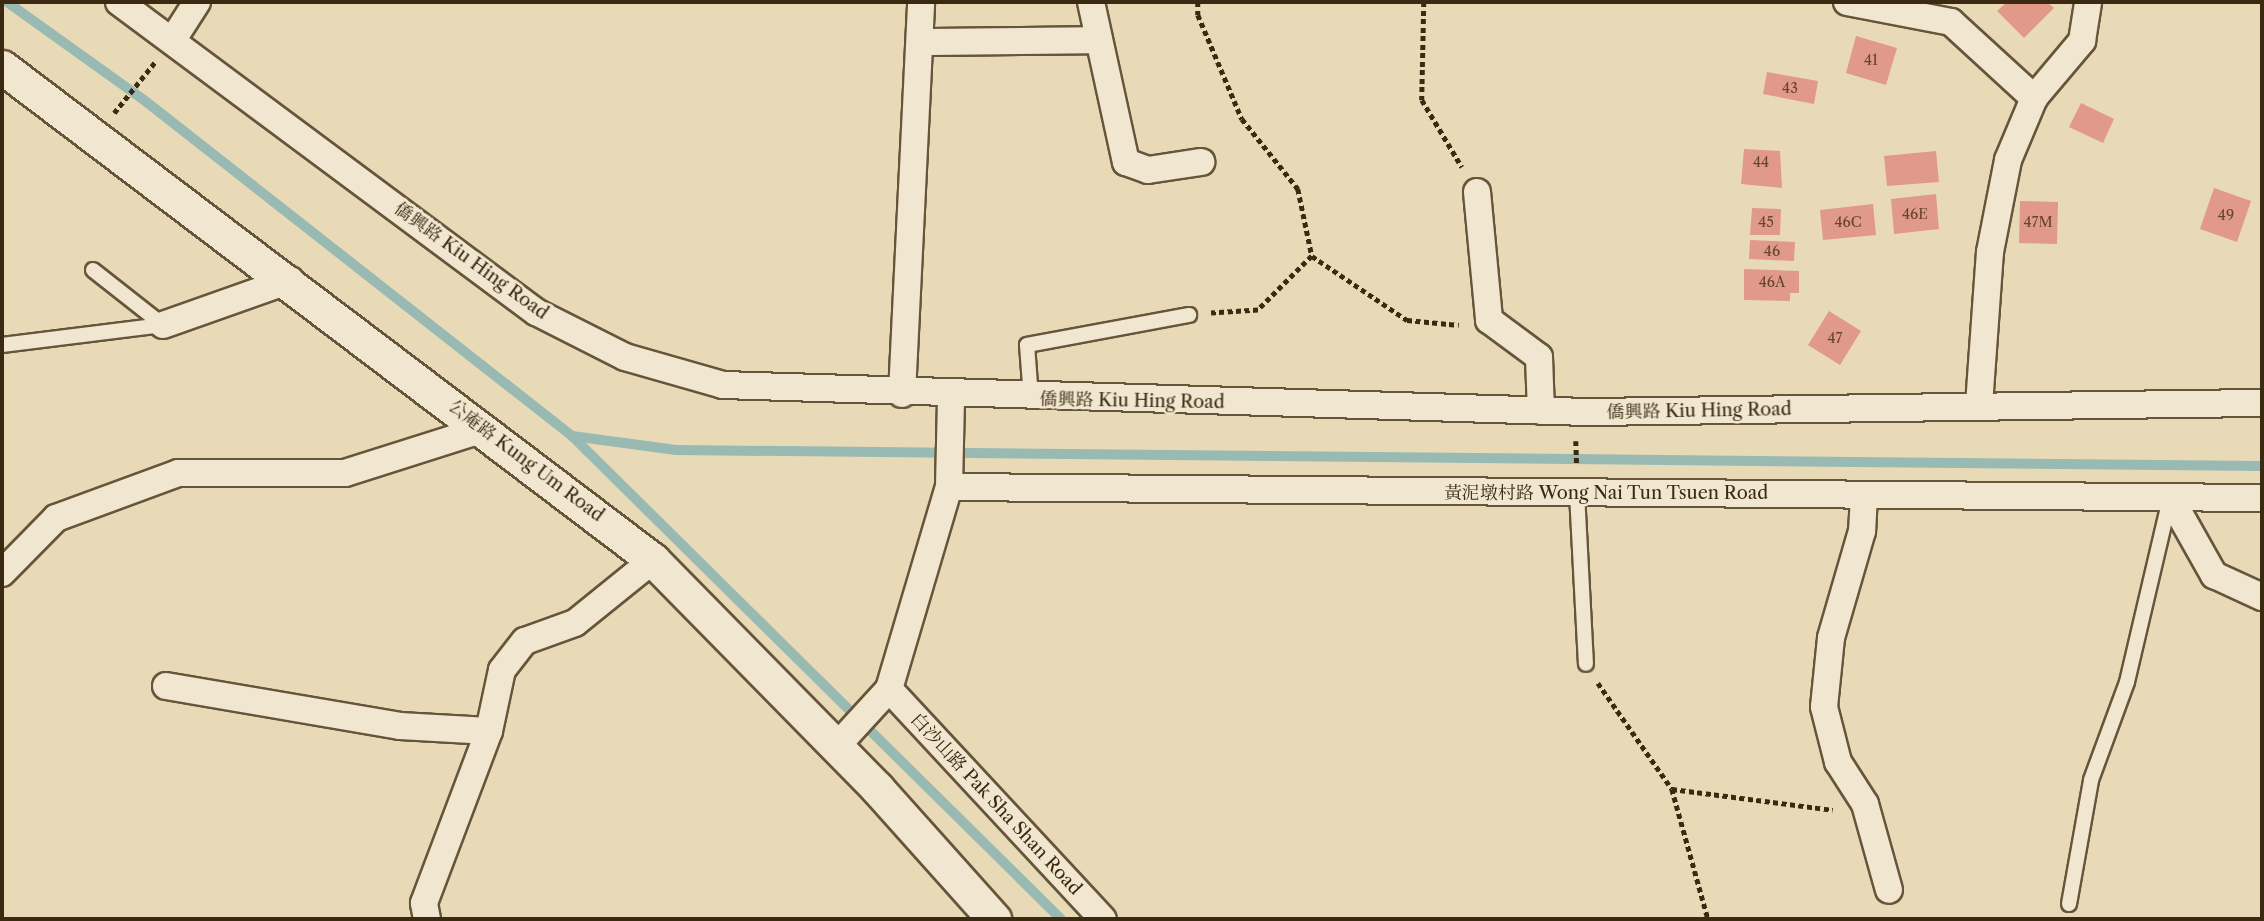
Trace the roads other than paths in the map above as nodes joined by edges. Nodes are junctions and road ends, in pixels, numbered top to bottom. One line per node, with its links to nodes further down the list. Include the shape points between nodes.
1 (119, 2): 7 (street, 僑興路 Kiu Hing Road)
2 (197, 2): 7 (street)
3 (921, 2): 9 (street)
4 (1091, 2): 8 (street)
5 (1847, 2): 11 (street, via 1951,22)
6 (2088, 2): 11 (street, via 2082,41)
7 (172, 40): 19 (street, 僑興路 Kiu Hing Road, via 536,312 625,357 723,385)
8 (1099, 40): 9 (street); 12 (street, via 1126,162 1148,170)
9 (920, 42): 19 (street)
10 (2, 67): 15 (street, 公庵路 Kung Um Road)
11 (2034, 98): 23 (street, via 2008,160 1990,252)
12 (1201, 162)
13 (1477, 192): 24 (street, via 1489,320 1539,357)
14 (93, 270): 17 (lane)
15 (290, 280): 17 (street); 25 (street, 公庵路 Kung Um Road)
16 (1189, 315): 21 (lane, via 1027,345)
17 (163, 325): 18 (lane)
18 (2, 345)
19 (902, 394): 20 (street, 僑興路 Kiu Hing Road)
20 (951, 397): 21 (street, 僑興路 Kiu Hing Road); 26 (street)
21 (1031, 398): 24 (street, 僑興路 Kiu Hing Road)
22 (2262, 402): 23 (street, 僑興路 Kiu Hing Road)
23 (1979, 405): 24 (street, 僑興路 Kiu Hing Road)
24 (1541, 411)
25 (484, 429): 31 (street, 公庵路 Kung Um Road); 32 (street, via 345,473 178,474 56,518)
26 (949, 487): 27 (street, 黃泥墩村路 Wong Nai Tun Tsuen Road); 36 (street)
27 (1577, 493): 28 (street, 黃泥墩村路 Wong Nai Tun Tsuen Road); 34 (lane)
28 (1864, 495): 29 (street, 黃泥墩村路 Wong Nai Tun Tsuen Road); 39 (street, via 1862,531 1831,638 1824,707 1838,762 1865,804)
29 (2170, 497): 30 (street, 黃泥墩村路 Wong Nai Tun Tsuen Road); 33 (street, via 2214,575); 40 (lane, via 2127,681 2091,780)
30 (2262, 498)
31 (653, 560): 37 (street, via 575,623 525,641 514,652 502,670); 38 (street, 公庵路 Kung Um Road)
32 (2, 573)
33 (2262, 597)
34 (1586, 664)
35 (166, 686): 37 (street, via 400,726)
36 (889, 689): 38 (street); 43 (street, 白沙山路 Pak Sha Shan Road)
37 (489, 731): 41 (street, via 425,903)
38 (835, 748): 42 (street, 公庵路 Kung Um Road)
39 (1889, 890)
40 (2069, 904)
41 (427, 919)
42 (994, 919)
43 (1103, 919)

